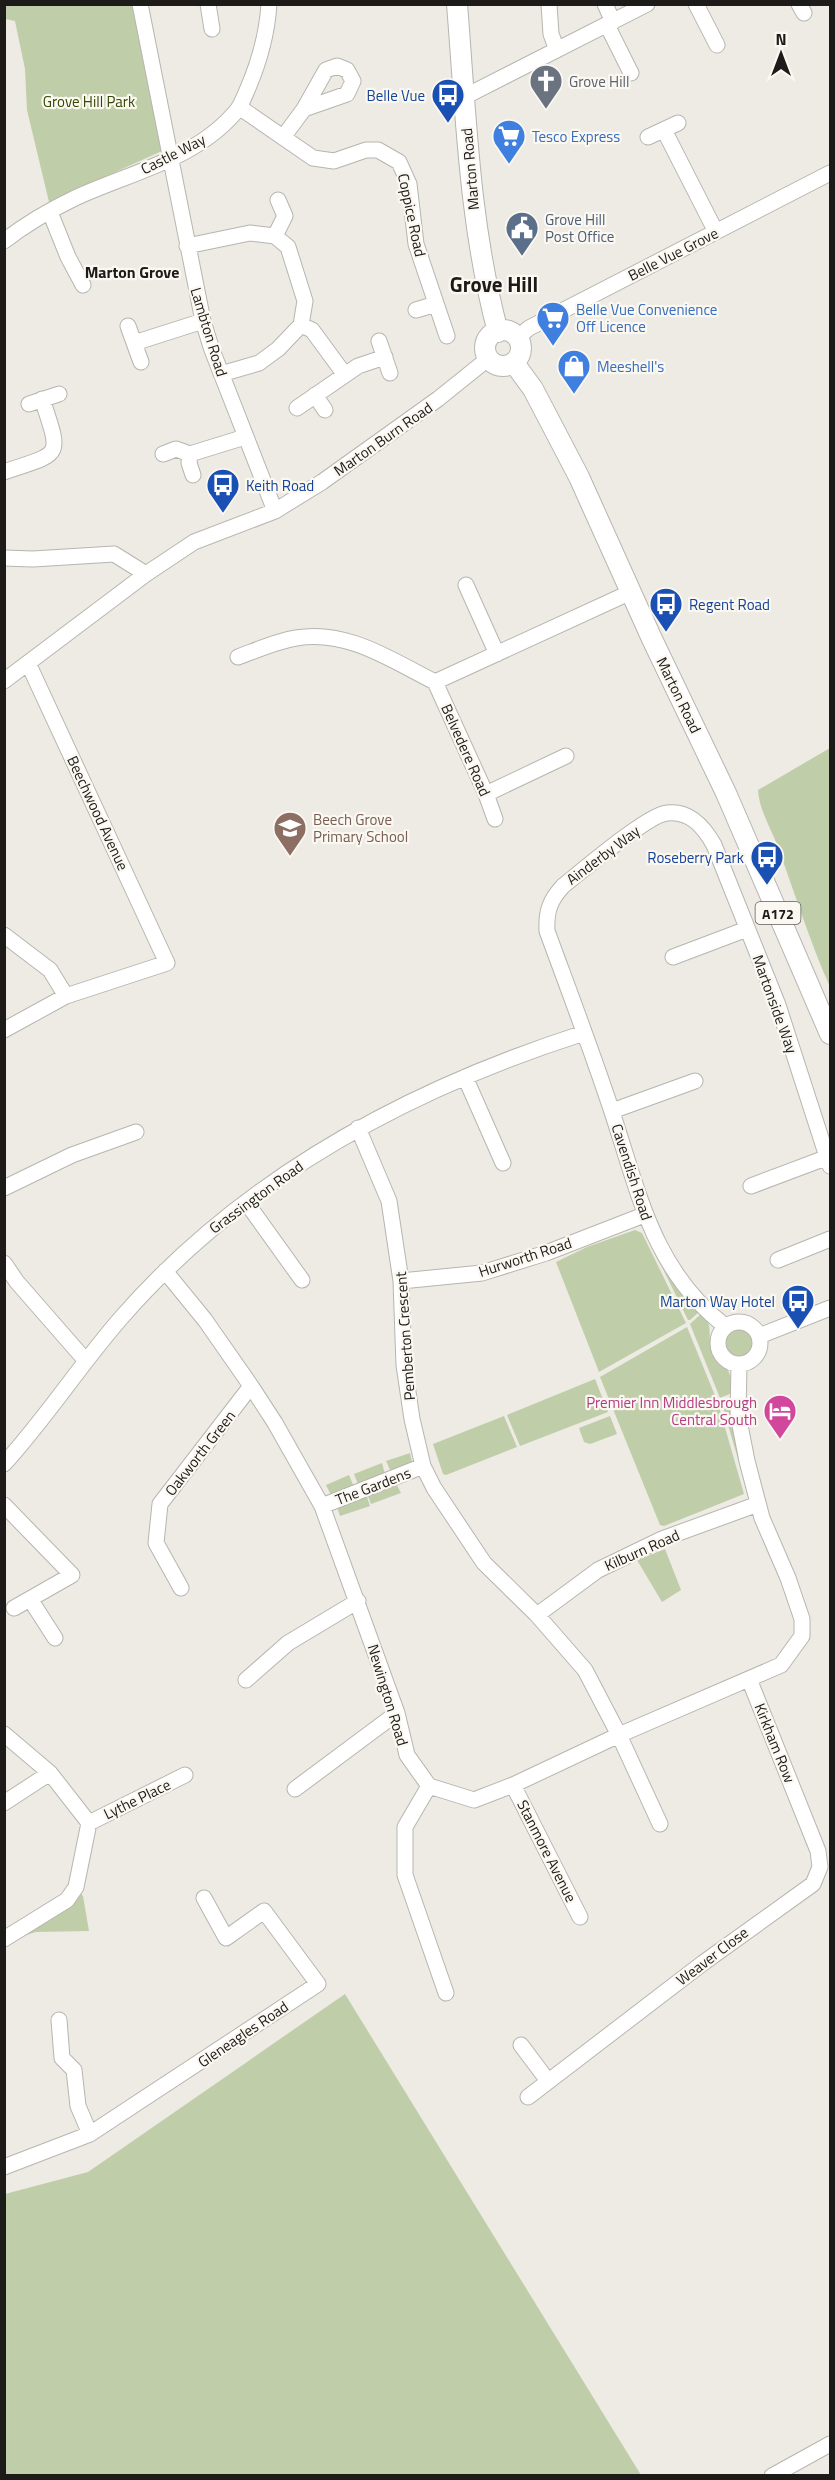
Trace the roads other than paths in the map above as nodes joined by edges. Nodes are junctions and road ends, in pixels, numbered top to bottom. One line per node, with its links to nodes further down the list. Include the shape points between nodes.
1 (140, 4): 20 (street, Lambton Road)
2 (208, 4): 11 (street)
3 (262, 4): 9 (street)
4 (457, 4): 15 (main road, Marton Road)
5 (549, 4): 13 (street, via 551,34)
6 (605, 4): 10 (street)
7 (647, 4): 10 (street)
8 (696, 4): 12 (street)
9 (269, 5): 16 (street, Castle Way, via 260,62)
10 (610, 23): 13 (street); 14 (street)
11 (212, 29)
12 (717, 45)
13 (557, 50): 15 (street)
14 (631, 73)
15 (464, 97): 34 (main road, Marton Road, via 474,217)
16 (239, 107): 18 (street, Coppice Road); 20 (street, Castle Way, via 212,134)
17 (304, 109): 18 (street)
18 (284, 136): 29 (street, Coppice Road, via 323,161 378,150 399,162 409,184 416,244)
19 (648, 137): 24 (street, via 671,126)
20 (170, 159): 23 (street, Castle Way, via 74,198); 27 (street, Lambton Road)
21 (831, 173): 24 (street, Belle Vue Grove)
22 (278, 200): 25 (street, via 285,216)
23 (50, 212): 26 (street, Castle Way); 28 (street)
24 (716, 232): 36 (street, Belle Vue Grove, via 529,328)
25 (275, 236): 27 (street, via 250,233); 32 (street, via 288,247 305,301)
26 (4, 241)
27 (187, 246): 31 (street, Lambton Road)
28 (83, 285)
29 (436, 304): 30 (street); 35 (street, Coppice Road)
30 (416, 310)
31 (203, 321): 38 (street); 44 (street, Lambton Road)
32 (301, 325): 44 (street, via 278,350 259,363); 45 (street, via 312,330)
33 (128, 326): 38 (street)
34 (498, 332): 36 (main road, via 508,332); 40 (main road, via 487,343)
35 (447, 336)
36 (517, 338): 42 (main road, via 521,348)
37 (379, 340): 39 (street)
38 (134, 343): 41 (street)
39 (385, 357): 43 (street); 45 (street)
40 (489, 358): 42 (main road, via 498,365); 55 (street, Marton Burn Road, via 429,406)
41 (141, 362)
42 (514, 363): 59 (main road, Marton Road / A172, via 533,389 579,477)
43 (390, 373)
44 (222, 374): 50 (street, Lambton Road)
45 (345, 375): 47 (street)
46 (59, 394): 53 (street, via 36,402 56,440 55,448 48,457)
47 (315, 395): 48 (street); 49 (street)
48 (297, 408)
49 (325, 410)
50 (245, 437): 52 (street); 55 (street, Lambton Road)
51 (163, 454): 52 (street, via 176,449)
52 (190, 454): 54 (street)
53 (4, 472)
54 (194, 475)
55 (275, 511): 57 (street, Marton Burn Road, via 194,542)
56 (4, 558): 57 (street, via 114,554)
57 (146, 574): 62 (street)
58 (466, 585): 60 (street)
59 (632, 592): 60 (street); 75 (main road, Marton Road / A172, via 726,793)
60 (497, 654): 64 (street)
61 (238, 657): 64 (street, via 295,638 331,636 361,645)
62 (28, 663): 63 (street); 72 (street, Beechwood Avenue, via 167,963)
63 (4, 681)
64 (435, 682): 66 (street, Belvedere Road)
65 (566, 756): 66 (street)
66 (486, 794): 67 (street, Belvedere Road)
67 (495, 819)
68 (714, 845): 69 (street, Martonside Way); 74 (street, Ainderby Way, via 704,826 684,815 666,813 649,820 552,898 546,915 547,931)
69 (747, 929): 71 (street); 81 (street, Martonside Way, via 778,1005)
70 (4, 935): 72 (street, via 50,970)
71 (673, 957)
72 (66, 996): 73 (street)
73 (4, 1030)
74 (584, 1033): 76 (street, Grassington Road); 78 (street, Cavendish Road)
75 (831, 1034)
76 (465, 1077): 79 (street, Grassington Road); 82 (street)
77 (695, 1081): 78 (street)
78 (612, 1111): 86 (street, Cavendish Road)
79 (358, 1128): 85 (street, Grassington Road); 92 (street, Pemberton Crescent, via 389,1202)
80 (136, 1132): 84 (street, via 72,1155)
81 (829, 1162): 83 (street)
82 (503, 1163)
83 (751, 1186)
84 (4, 1188)
85 (246, 1202): 90 (street, Grassington Road); 91 (street)
86 (644, 1215): 92 (street, Hurworth Road, via 482,1274); 95 (street, Cavendish Road, via 684,1285 704,1310)
87 (831, 1239): 88 (street)
88 (778, 1260)
89 (4, 1263): 93 (street)
90 (165, 1271): 97 (street, Grassington Road); 99 (street, Newington Road)
91 (302, 1280)
92 (401, 1281): 101 (street, Pemberton Crescent, via 404,1365)
93 (11, 1287): 97 (street)
94 (831, 1308): 96 (street)
95 (725, 1326): 96 (street, via 745,1322); 98 (street, via 718,1337 719,1350 727,1360)
96 (759, 1336): 98 (street, via 761,1343 756,1355)
97 (86, 1361): 100 (street, Grassington Road)
98 (739, 1364): 103 (street, via 738,1414)
99 (251, 1386): 104 (street, Newington Road); 105 (street, Oakworth Green, via 160,1504 156,1543)
100 (4, 1464)
101 (423, 1466): 104 (street, The Gardens); 109 (street, Pemberton Crescent, via 484,1563)
102 (4, 1504): 106 (street, via 72,1575)
103 (758, 1504): 109 (street, Kilburn Road, via 662,1539 598,1569); 111 (street, via 802,1619 802,1636 781,1665)
104 (322, 1506): 107 (street, Newington Road)
105 (182, 1588)
106 (30, 1599): 108 (street); 110 (street)
107 (358, 1601): 112 (street, via 288,1642); 113 (street, Newington Road)
108 (14, 1608)
109 (537, 1615): 115 (street, Pemberton Crescent, via 585,1670)
110 (55, 1638)
111 (749, 1679): 115 (street); 122 (street, Kirkham Row)
112 (247, 1681)
113 (398, 1713): 119 (street, Newington Road, via 407,1755); 120 (street)
114 (4, 1734): 116 (street)
115 (619, 1735): 118 (street); 124 (street, Pemberton Crescent)
116 (50, 1773): 121 (street); 123 (street)
117 (185, 1775): 123 (street, Lythe Place)
118 (513, 1785): 119 (street, via 474,1800); 126 (street, Stanmore Avenue)
119 (429, 1786): 128 (street, via 405,1827 405,1875)
120 (295, 1789)
121 (4, 1803)
122 (801, 1807): 131 (street, Weaver Close, via 818,1851 820,1867 813,1884)
123 (89, 1823): 127 (street, via 72,1895)
124 (660, 1824)
125 (204, 1898): 133 (street, Gleneagles Road, via 226,1938 264,1911 318,1984)
126 (580, 1917)
127 (4, 1939)
128 (446, 1994)
129 (58, 2020): 133 (street, via 62,2058 74,2070 78,2106)
130 (521, 2045): 131 (street)
131 (548, 2081): 132 (street, Weaver Close)
132 (528, 2097)
133 (90, 2134): 134 (street, Gleneagles Road)
134 (4, 2167)
135 (831, 2444): 136 (street)
136 (772, 2475)

